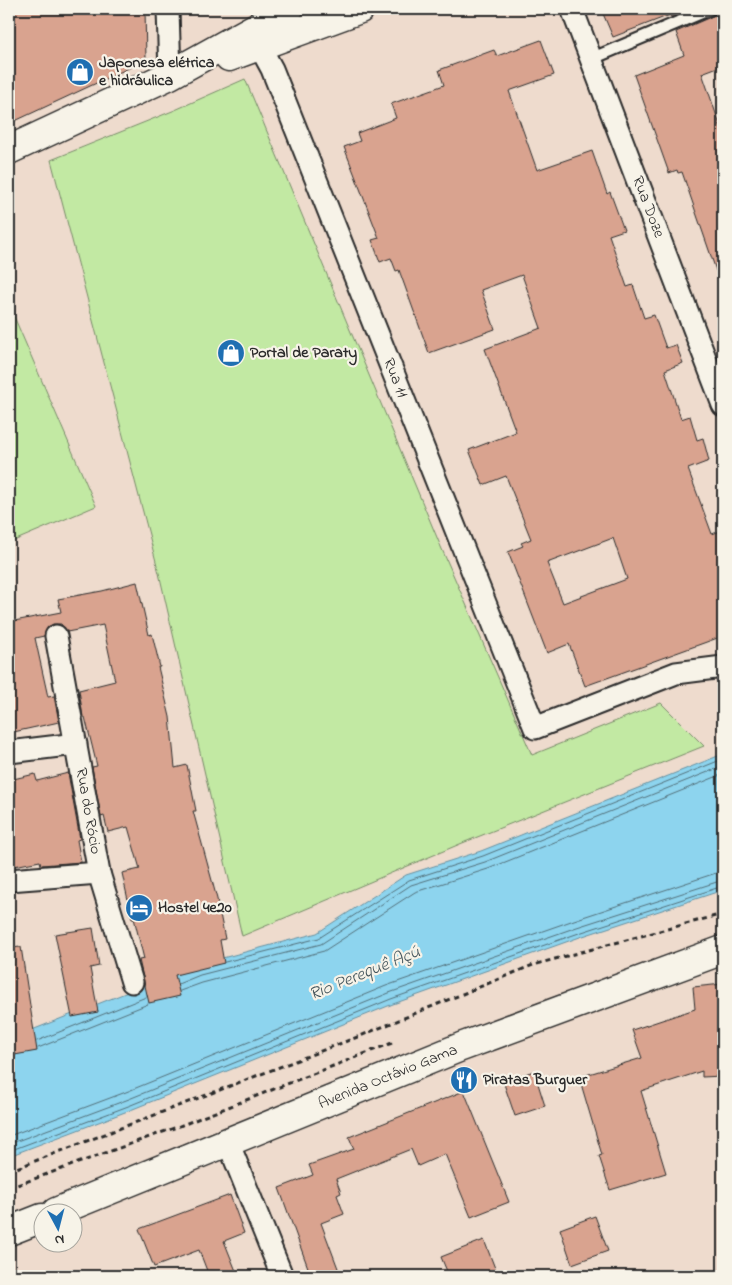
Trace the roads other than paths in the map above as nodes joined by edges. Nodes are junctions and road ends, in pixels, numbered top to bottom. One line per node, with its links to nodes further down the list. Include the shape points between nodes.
1 (168, 9): 8 (street)
2 (289, 9): 6 (street)
3 (360, 9): 6 (street)
4 (572, 9): 7 (street, Rua Doze)
5 (710, 9): 7 (lane)
6 (258, 37): 8 (street); 12 (street, Rua 11, via 535,728 676,673)
7 (591, 59): 10 (street, Rua Doze)
8 (170, 75): 9 (street)
9 (10, 146)
10 (723, 405)
11 (56, 636): 13 (street, Rua do Rócio)
12 (723, 667)
13 (76, 744): 14 (street); 15 (street, Rua do Rócio)
14 (9, 752)
15 (99, 873): 16 (street); 18 (street, Rua do Rócio)
16 (9, 880)
17 (723, 950): 19 (street, Avenida Octávio Gama, via 461,1047)
18 (132, 982)
19 (228, 1142): 20 (street, Avenida Octávio Gama); 23 (street)
20 (81, 1202)
21 (32, 1222): 22 (street)
22 (9, 1231)
23 (282, 1276)

